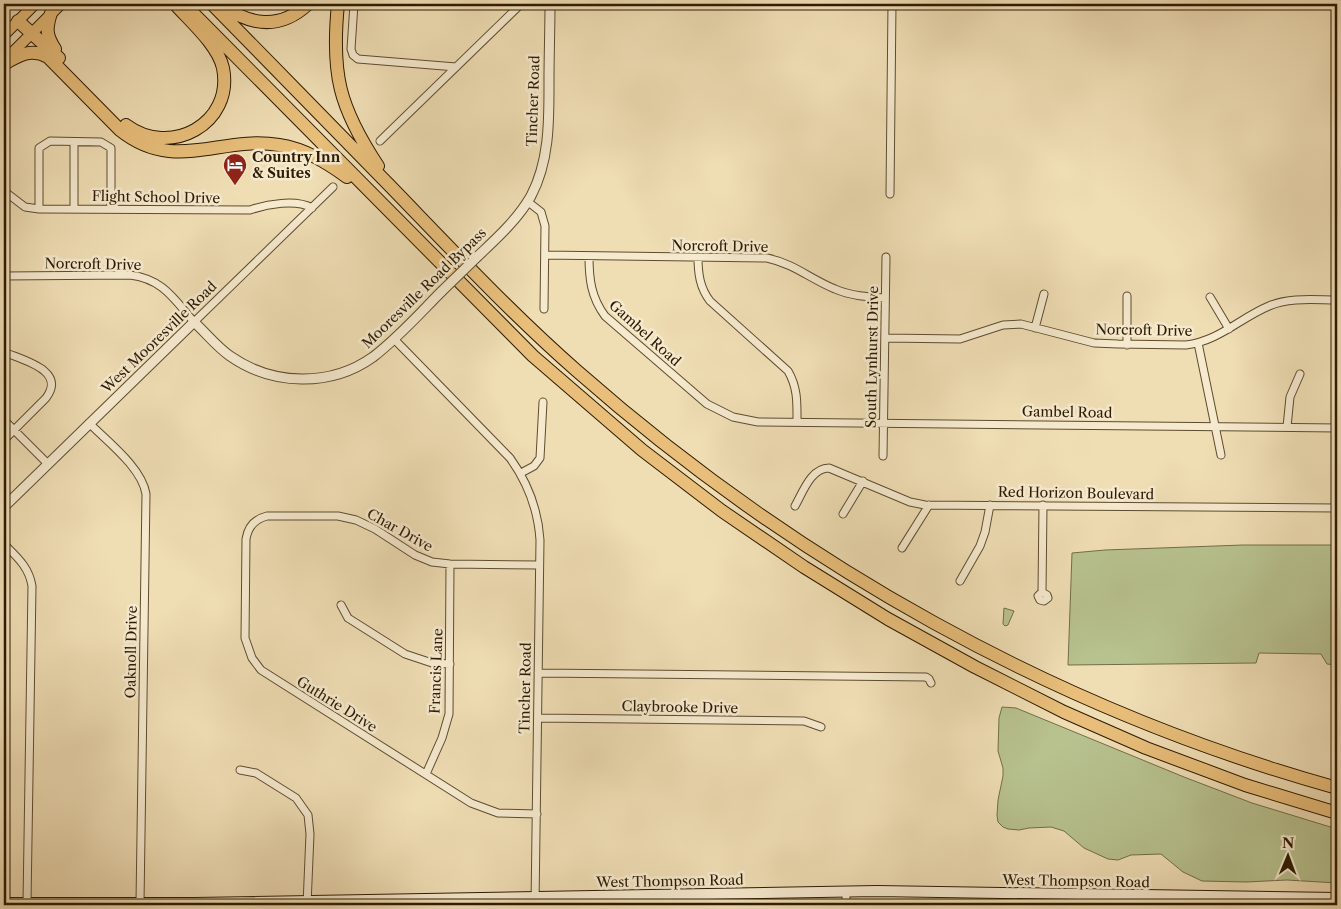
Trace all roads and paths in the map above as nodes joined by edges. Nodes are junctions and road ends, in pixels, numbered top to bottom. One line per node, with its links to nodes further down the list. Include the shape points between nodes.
1 (35, 4): 14 (main road)
2 (61, 4): 13 (main road)
3 (175, 4): 18 (highway, via 216,51 222,67 221,99 211,116 196,130 176,138 145,135 134,130)
4 (184, 4): 26 (highway)
5 (212, 4): 25 (highway)
6 (220, 4): 7 (highway, via 242,18 266,22 290,16)
7 (308, 4)
8 (338, 4): 25 (highway, via 335,52 343,100 361,140)
9 (354, 4): 20 (street, via 353,55)
10 (521, 4): 20 (street)
11 (550, 4): 28 (street, Tincher Road, via 547,140 541,170)
12 (892, 4): 27 (street)
13 (51, 13): 15 (main road); 18 (highway, via 47,36)
14 (18, 21): 15 (highway); 16 (main road)
15 (31, 34): 17 (highway); 18 (highway); 19 (main road)
16 (4, 35)
17 (48, 57): 19 (highway, via 27,52); 26 (highway, via 120,130 140,143 179,152 250,144 279,145 322,160)
18 (63, 62)
19 (4, 63)
20 (456, 67): 22 (street)
21 (74, 142): 29 (street, via 101,142 110,148); 31 (street, via 50,141 40,148); 32 (street)
22 (380, 142)
23 (333, 187): 30 (street, West Mooresville Road)
24 (4, 191): 31 (street, Flight School Drive, via 25,207)
25 (395, 191): 90 (highway, via 516,314 616,404 733,496 814,551 949,631 1076,694 1200,744)
26 (372, 194): 91 (highway, via 515,339 603,417 722,511 804,567 975,667 1064,712 1146,748 1245,785)
27 (890, 194)
28 (528, 201): 33 (street, via 539,210 544,220); 48 (street, Mooresville Road Bypass, bridge, via 510,224)
29 (111, 208): 30 (street, Flight School Drive, via 250,210 265,205 298,204); 32 (street, Flight School Drive)
30 (312, 208): 44 (street, West Mooresville Road)
31 (38, 209): 32 (street, Flight School Drive)
32 (74, 209)
33 (545, 256): 34 (street, Norcroft Drive); 43 (street)
34 (589, 256): 35 (street, Norcroft Drive); 55 (street, Gambel Road, via 589,280 596,304 603,314 693,393 732,417 758,422)
35 (698, 257): 40 (street, Norcroft Drive, via 780,261 846,294); 55 (street, via 700,280 710,301 788,372 796,394)
36 (886, 257): 40 (street, South Lynhurst Drive)
37 (4, 276): 44 (street, Norcroft Drive, via 146,277 163,287)
38 (1044, 294): 45 (street)
39 (1127, 296): 50 (street)
40 (885, 298): 47 (street, South Lynhurst Drive)
41 (1210, 298): 46 (street)
42 (1337, 300): 46 (street, Norcroft Drive, via 1284,301 1266,307)
43 (544, 309)
44 (194, 322): 48 (street, Mooresville Road Bypass, via 242,363 286,378 312,379 343,372 369,360); 56 (street, West Mooresville Road)
45 (1035, 328): 47 (street, Norcroft Drive, via 1021,324 1003,325 957,339); 50 (street, Norcroft Drive, via 1089,342)
46 (1229, 330): 49 (street, Norcroft Drive)
47 (885, 338): 57 (street, South Lynhurst Drive)
48 (394, 339): 66 (street, Tincher Road, via 504,451)
49 (1198, 343): 50 (street, Norcroft Drive); 58 (street)
50 (1127, 344)
51 (5, 353): 61 (street, via 41,367 51,381 48,396)
52 (1300, 374): 59 (street, via 1289,402)
53 (543, 402): 66 (street, via 540,458)
54 (4, 420): 61 (street)
55 (797, 422): 57 (street, Gambel Road)
56 (89, 423): 65 (street, West Mooresville Road); 97 (street, Oaknoll Drive, via 136,471 146,494)
57 (884, 423): 58 (street, Gambel Road); 64 (street, South Lynhurst Drive)
58 (1216, 427): 59 (street, Gambel Road); 63 (street)
59 (1287, 427): 60 (street, Gambel Road)
60 (1337, 428)
61 (14, 430): 62 (street); 65 (street)
62 (4, 440)
63 (1222, 454)
64 (883, 456)
65 (48, 464): 72 (street, West Mooresville Road)
66 (521, 474): 79 (street, Tincher Road, via 537,516)
67 (863, 481): 68 (street, Red Horizon Boulevard, via 916,504); 71 (street, Red Horizon Boulevard, via 822,468 815,473); 74 (street)
68 (929, 505): 69 (street, Red Horizon Boulevard); 77 (street)
69 (990, 505): 70 (street, Red Horizon Boulevard); 80 (street, via 983,539)
70 (1043, 505): 73 (street, Red Horizon Boulevard); 81 (street)
71 (794, 506)
72 (4, 507)
73 (1337, 508)
74 (843, 514)
75 (252, 524): 78 (street, Char Drive, via 267,516 343,516 366,524 415,555 432,562); 89 (street, Guthrie Drive, via 246,541 244,630 246,646 253,660 270,677)
76 (4, 544): 99 (street, via 26,569 32,589)
77 (902, 548)
78 (450, 564): 79 (street, Char Drive); 83 (street, Francis Lane)
79 (540, 565): 84 (street, Tincher Road)
80 (960, 581)
81 (1042, 592)
82 (341, 605): 83 (street, via 348,618 405,654 432,663)
83 (450, 664): 89 (street, Francis Lane, via 448,714 442,738)
84 (538, 673): 85 (street, via 926,677); 86 (street, Tincher Road)
85 (931, 683)
86 (538, 718): 87 (street, Claybrooke Drive, via 804,721); 92 (street, Tincher Road)
87 (821, 727)
88 (240, 770): 100 (street, via 256,773 296,798 308,815)
89 (426, 774): 92 (street, Guthrie Drive, via 484,809 498,813)
90 (1337, 788)
91 (1337, 813)
92 (537, 814): 96 (street, Tincher Road)
93 (846, 892): 94 (main road, West Thompson Road); 95 (main road, West Thompson Road); 101 (street)
94 (1337, 898)
95 (635, 900): 96 (main road, West Thompson Road)
96 (535, 901): 100 (main road, West Thompson Road)
97 (140, 902): 99 (main road, West Thompson Road); 100 (main road, West Thompson Road)
98 (4, 903): 99 (main road, West Thompson Road)
99 (27, 903)
100 (308, 903)
101 (846, 905)

